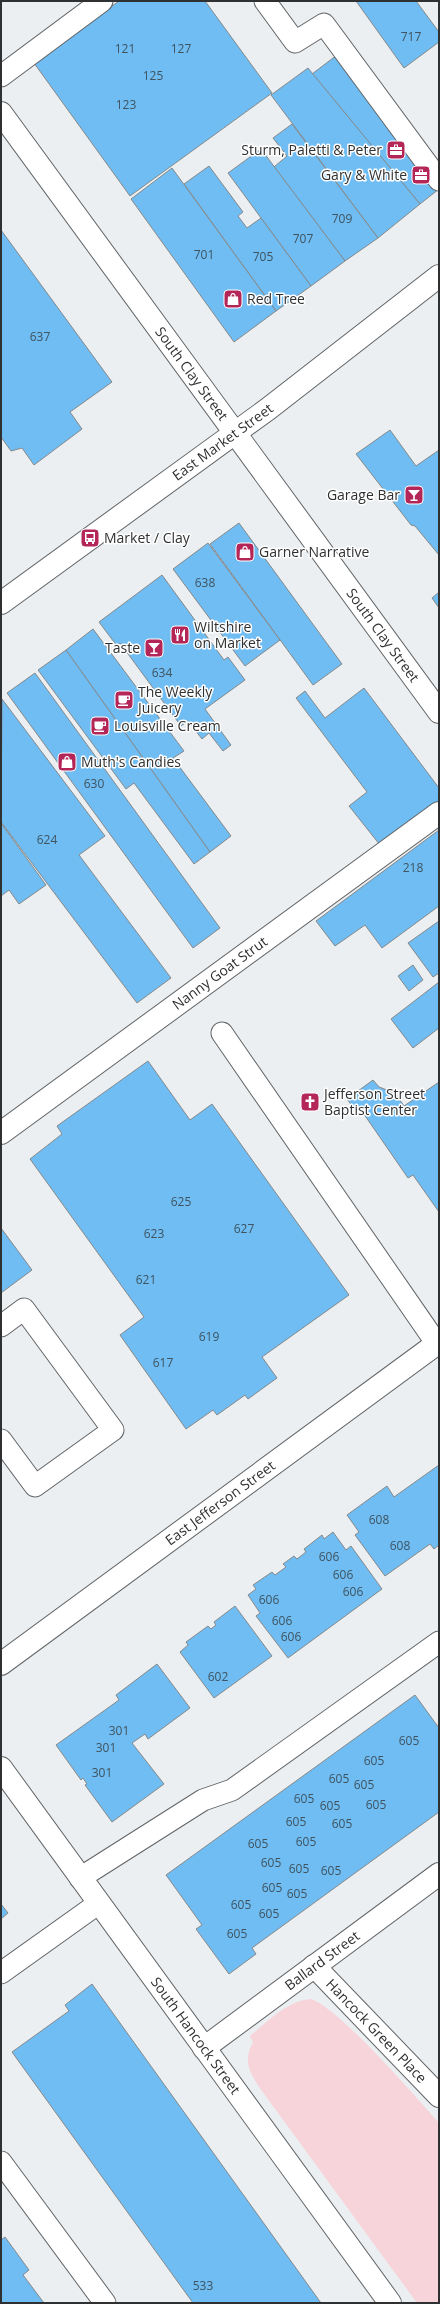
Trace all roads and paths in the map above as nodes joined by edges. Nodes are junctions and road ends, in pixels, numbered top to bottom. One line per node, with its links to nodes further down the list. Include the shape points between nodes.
1 (102, 1): 3 (lane)
2 (266, 1): 5 (lane, via 295,42 324,24)
3 (1, 76)
4 (1, 113): 7 (street, South Clay Street)
5 (439, 180)
6 (439, 276): 7 (street, East Market Street)
7 (235, 432): 8 (street, East Market Street); 9 (street, South Clay Street)
8 (1, 603)
9 (439, 712)
10 (439, 813): 12 (street, Nanny Goat Strut)
11 (222, 1033): 14 (lane)
12 (1, 1134)
13 (1, 1326): 15 (lane, via 24,1309 113,1430 35,1486)
14 (438, 1343): 17 (street, East Jefferson Street)
15 (1, 1440)
16 (439, 1642): 20 (lane, via 232,1790 203,1800)
17 (1, 1664)
18 (1, 1768): 20 (street, South Hancock Street)
19 (439, 1874): 22 (street, Ballard Street)
20 (80, 1878): 21 (street, South Hancock Street)
21 (99, 1903): 23 (lane); 24 (street, South Hancock Street)
22 (314, 1966): 24 (street, Ballard Street); 25 (street, Hancock Green Place)
23 (1, 1973)
24 (204, 2048): 28 (street, South Hancock Street)
25 (439, 2096)
26 (1, 2162): 27 (lane)
27 (105, 2303)
28 (390, 2303)

